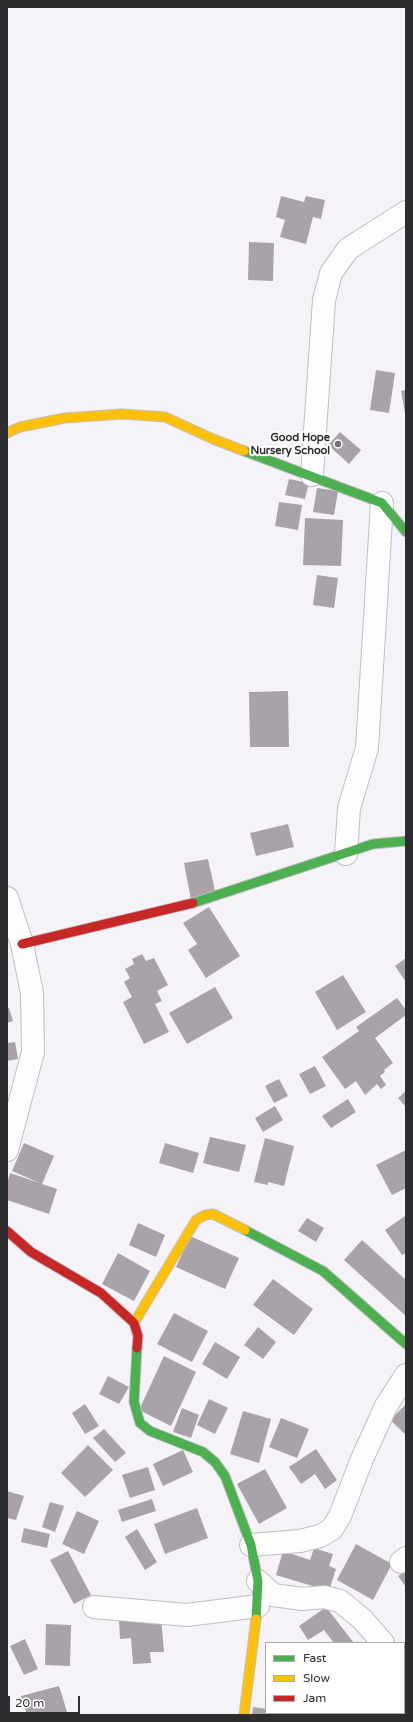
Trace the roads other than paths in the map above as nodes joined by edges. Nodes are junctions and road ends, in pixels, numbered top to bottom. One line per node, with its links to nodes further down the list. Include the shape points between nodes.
1 (406, 212): 3 (street, via 348,249 332,273 324,300)
2 (7, 433): 3 (street, via 20,427 64,418 122,414 165,417 213,439)
3 (312, 475): 4 (street)
4 (382, 503): 5 (street); 7 (street, via 366,748 349,808)
5 (406, 532)
6 (406, 841): 7 (street, via 373,844)
7 (346, 854): 9 (street, via 197,902)
8 (7, 898): 9 (street)
9 (22, 944): 10 (street, via 32,993 33,1052)
10 (7, 1150)
11 (7, 1231): 12 (street, via 31,1252 101,1293)
12 (134, 1322): 13 (street, via 196,1220 213,1214 323,1271); 15 (street, via 138,1336 134,1402 140,1423 150,1431 203,1452 215,1462 225,1476)
13 (406, 1344)
14 (406, 1375): 15 (street, via 386,1406 340,1516 332,1529 320,1536 300,1541)
15 (251, 1545): 16 (street)
16 (258, 1581): 17 (street); 19 (street, via 273,1595 303,1599 324,1597 340,1602 362,1619)
17 (258, 1606): 18 (street, via 187,1615); 20 (street)
18 (94, 1607)
19 (381, 1642)
20 (244, 1715)

